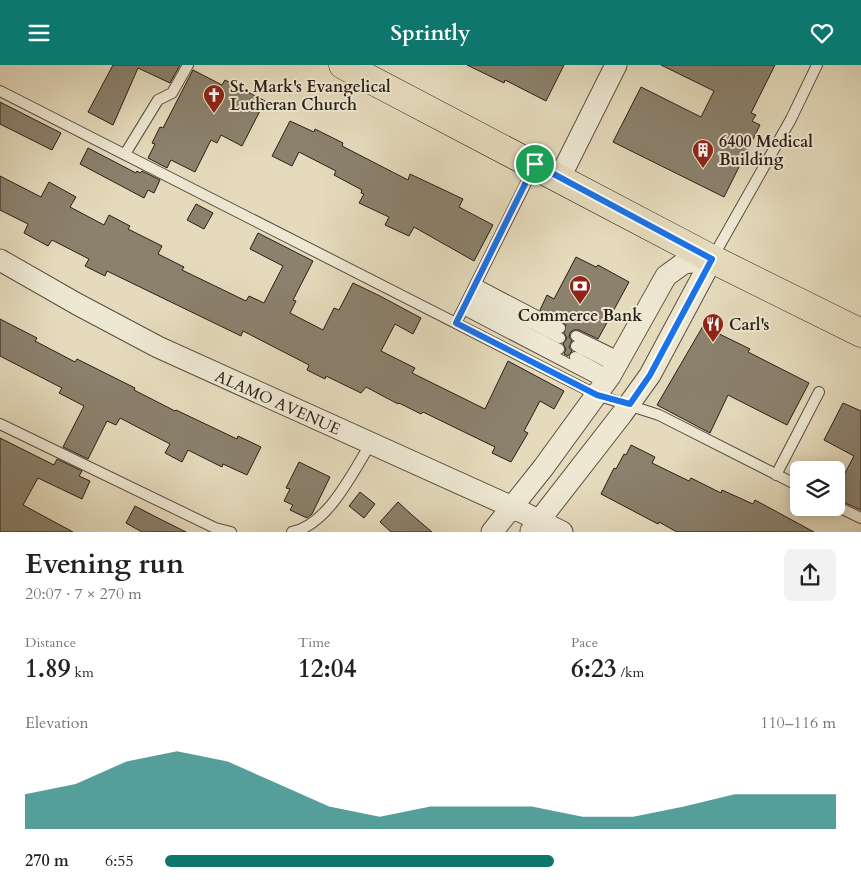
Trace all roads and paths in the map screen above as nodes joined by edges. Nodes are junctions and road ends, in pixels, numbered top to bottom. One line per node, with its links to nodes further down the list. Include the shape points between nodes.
1 (188, 65): 6 (lane, via 172,93 158,100)
2 (344, 65): 7 (main road)
3 (616, 65): 8 (street)
4 (817, 65): 9 (lane, via 791,119)
5 (0, 91): 6 (lane)
6 (125, 154): 12 (lane)
7 (535, 164): 8 (main road); 11 (lane)
8 (560, 177): 9 (main road)
9 (712, 259): 13 (main road); 14 (street, via 684,263 666,276); 16 (street, via 650,375)
10 (0, 260): 18 (street, ALAMO AVENUE, via 142,338)
11 (469, 297): 11 (lane, via 560,338); 12 (lane); 14 (lane)
12 (456, 323): 14 (lane)
13 (861, 333)
14 (610, 376): 14 (lane, via 576,346); 16 (lane); 21 (street)
15 (819, 392): 19 (lane)
16 (630, 404): 19 (lane, via 659,415); 24 (street)
17 (0, 423): 25 (lane, via 215,528)
18 (371, 443): 21 (street, ALAMO AVENUE); 26 (lane, via 329,508 316,521)
19 (776, 475): 20 (lane)
20 (790, 482)
21 (512, 507): 24 (street, ALAMO AVENUE); 27 (street)
22 (845, 510): 23 (lane)
23 (861, 518)
24 (535, 526): 28 (street, ALAMO AVENUE)
25 (231, 531)
26 (292, 531)
27 (492, 531)
28 (562, 531)

